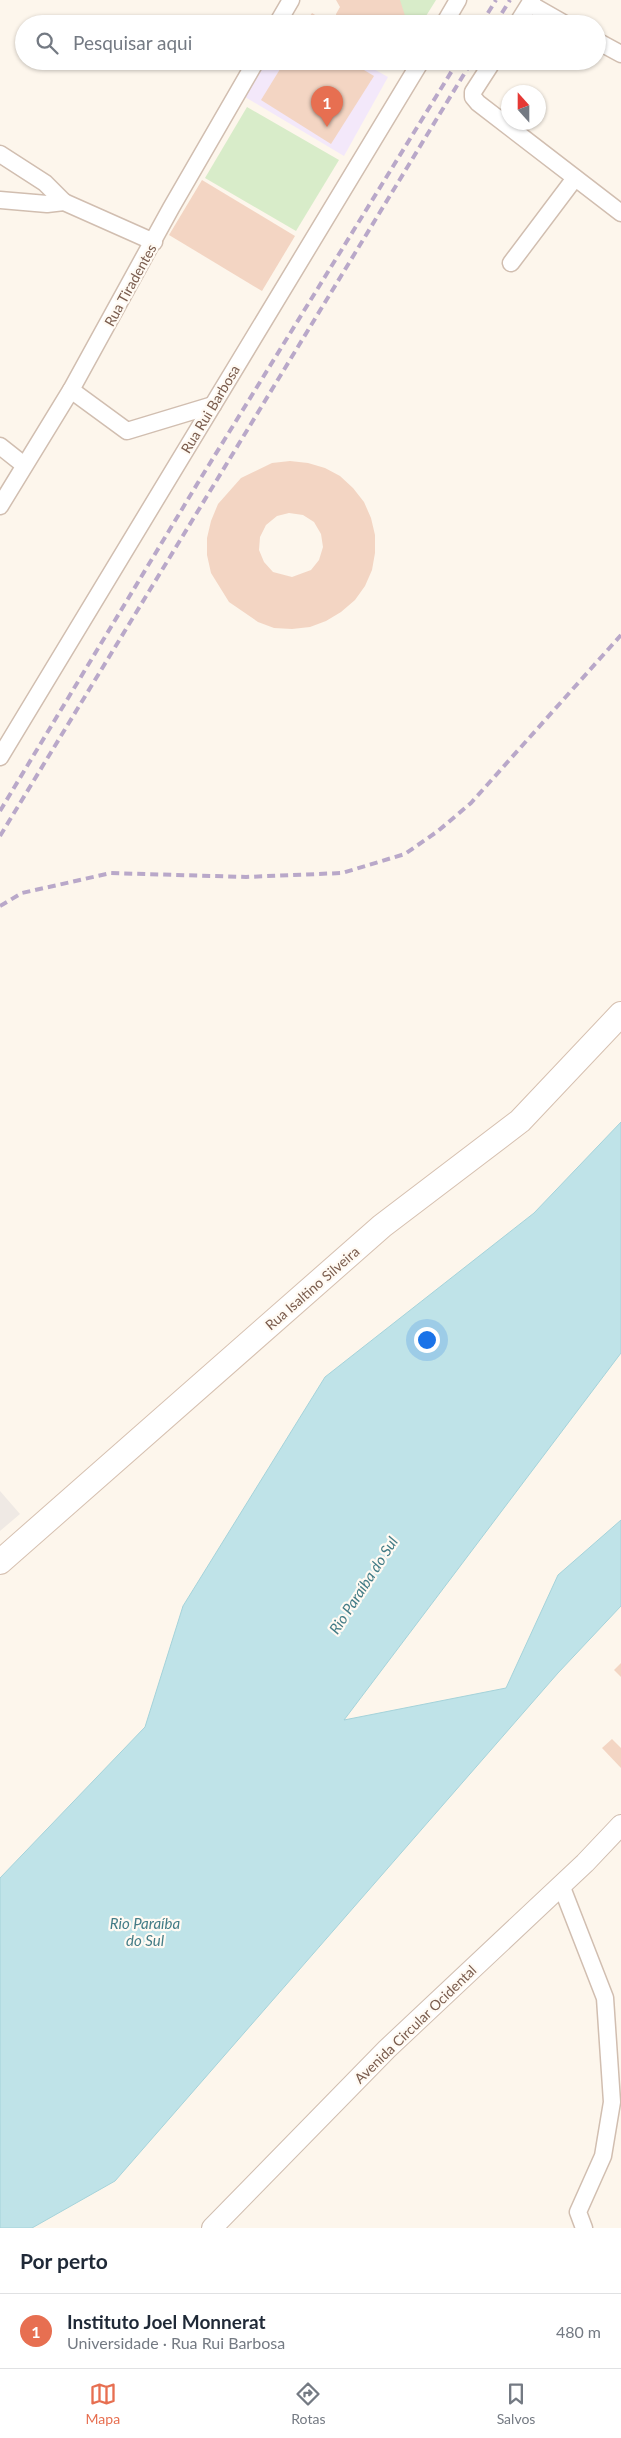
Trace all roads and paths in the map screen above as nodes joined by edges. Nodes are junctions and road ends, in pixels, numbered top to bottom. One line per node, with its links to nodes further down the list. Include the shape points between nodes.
1 (291, 0): 4 (street)
2 (458, 0): 5 (street)
3 (531, 2): 6 (street); 7 (street)
4 (283, 15)
5 (449, 15)
6 (523, 15)
7 (551, 15)
8 (606, 46): 9 (street)
9 (621, 54)
10 (251, 70): 18 (street, Rua Tiradentes)
11 (416, 70): 21 (street, Rua Rui Barbosa)
12 (487, 70): 14 (street, via 473,97)
13 (0, 154): 16 (street, via 45,183)
14 (575, 178): 17 (street); 19 (street)
15 (0, 200): 16 (street, via 47,204)
16 (64, 202): 18 (street)
17 (621, 213)
18 (154, 242): 20 (street, Rua Tiradentes)
19 (511, 263)
20 (71, 390): 21 (street, via 127,430); 23 (street, Rua Tiradentes)
21 (213, 405): 25 (street, Rua Rui Barbosa)
22 (0, 446): 23 (street)
23 (24, 465): 24 (street, Rua Tiradentes)
24 (0, 506)
25 (0, 757)
26 (621, 1014): 27 (main road, Rua Isaltino Silveira, via 520,1121 382,1226)
27 (0, 1562)
28 (621, 1824): 29 (street, Avenida Circular Ocidental)
29 (562, 1885): 30 (street, Avenida Circular Ocidental, via 387,2049); 31 (street, via 605,1998 612,2102 603,2156 578,2212)
30 (212, 2228)
31 (584, 2228)

